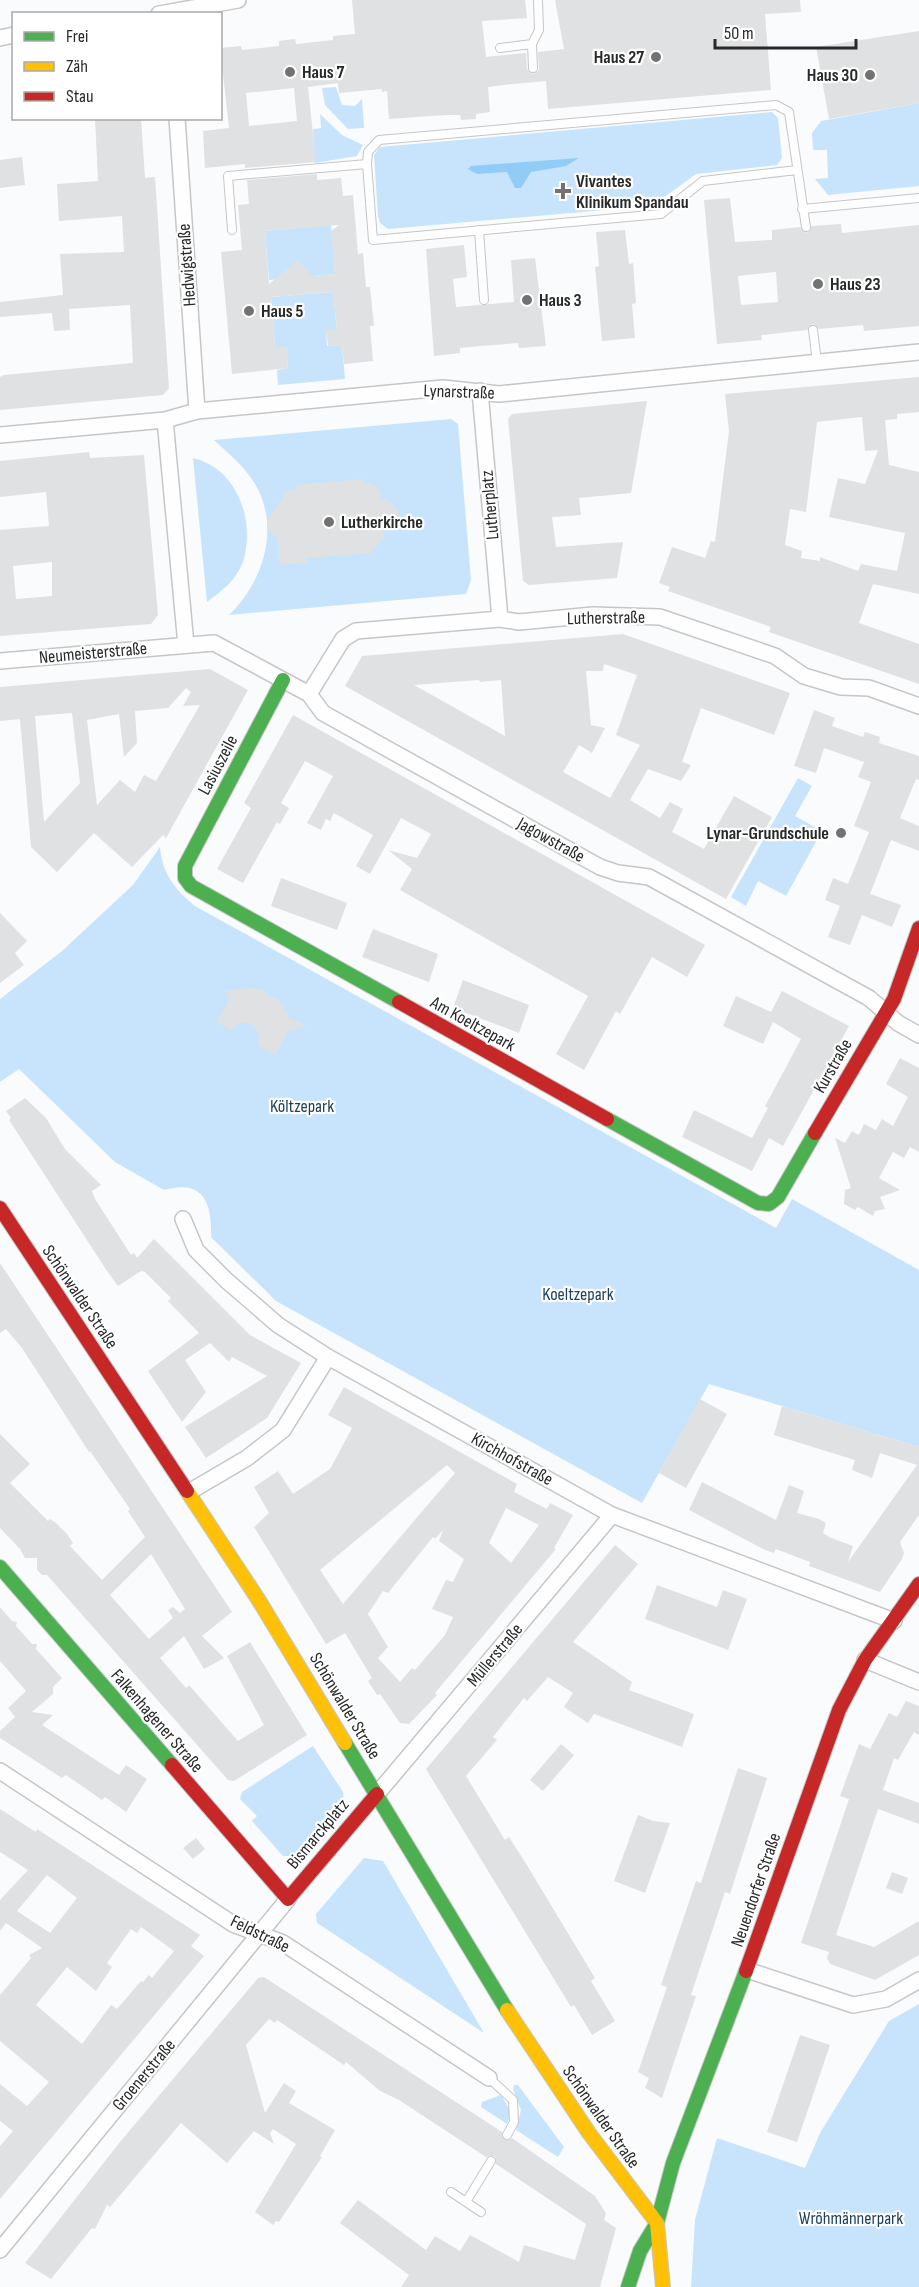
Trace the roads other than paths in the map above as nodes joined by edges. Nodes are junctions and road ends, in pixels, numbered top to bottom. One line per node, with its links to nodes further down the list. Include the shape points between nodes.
1 (238, 0): 3 (street)
2 (538, 0): 4 (lane, via 539,30)
3 (172, 12)
4 (532, 44): 5 (lane); 6 (lane)
5 (500, 48)
6 (533, 69)
7 (177, 120): 20 (street, Hedwigstraße)
8 (367, 164): 9 (lane, via 368,152 379,140 776,105 789,112); 13 (lane, via 228,176); 14 (lane, via 373,240)
9 (797, 170): 11 (lane); 14 (lane, via 703,181 662,214)
10 (919, 198): 11 (lane)
11 (802, 208): 12 (lane)
12 (807, 227)
13 (232, 230)
14 (479, 230): 15 (lane)
15 (484, 300)
16 (813, 330): 18 (lane)
17 (919, 352): 18 (street, Lynarstraße)
18 (817, 362): 19 (street, Lynarstraße, via 499,394)
19 (480, 391): 20 (street, Lynarstraße, via 443,388); 23 (street, Lutherplatz)
20 (197, 411): 21 (street, Lynarstraße)
21 (165, 420): 22 (street, Lynarstraße); 24 (street)
22 (0, 435)
23 (500, 619): 27 (street, Lutherstraße, via 349,633); 28 (street, Lutherstraße, via 519,622 593,615 660,617 775,656 804,676 841,687 869,688)
24 (186, 645): 25 (street, Neumeisterstraße); 26 (street, Jagowstraße, via 214,643)
25 (0, 661)
26 (283, 680): 27 (street, Jagowstraße); 29 (street, Lasiuszeile)
27 (309, 694): 31 (street, Jagowstraße, via 323,712 590,862 618,873 649,877 869,998)
28 (919, 706)
29 (185, 866): 33 (street, Am Koeltzepark, via 185,878 191,886)
30 (919, 928): 31 (street, Kurstraße)
31 (886, 1012): 32 (street, Jagowstraße); 33 (street, Kurstraße, via 778,1197 769,1204)
32 (919, 1035)
33 (758, 1203)
34 (0, 1208): 37 (street, Schönwalder Straße)
35 (183, 1219): 36 (street, Kirchhofstraße, via 196,1250 226,1280 278,1325)
36 (328, 1357): 37 (street, via 283,1430 247,1458); 38 (street, Kirchhofstraße)
37 (189, 1492): 45 (street, Schönwalder Straße)
38 (612, 1515): 41 (street, Kirchhofstraße); 45 (street, Müllerstraße)
39 (0, 1567): 46 (street, Falkenhagener Straße)
40 (919, 1584): 41 (street, Neuendorfer Straße)
41 (894, 1621): 42 (street, Neuendorfer Straße)
42 (865, 1660): 43 (street); 48 (street, Neuendorfer Straße, via 839,1710)
43 (919, 1682)
44 (0, 1771): 47 (street, Feldstraße, via 233,1924)
45 (377, 1794): 46 (street, Bismarckplatz); 56 (street, Schönwalder Straße, via 510,2015 589,2133)
46 (288, 1899): 47 (street, Groenerstraße)
47 (260, 1934): 50 (street, Feldstraße, via 283,1943); 57 (street, Groenerstraße)
48 (747, 1970): 49 (street, via 853,2005 886,1999); 56 (street, Neuendorfer Straße, via 672,2163)
49 (919, 1980)
50 (489, 2078): 51 (lane, via 513,2100 514,2122)
51 (507, 2135)
52 (491, 2161): 54 (lane)
53 (451, 2192): 54 (lane)
54 (466, 2202): 55 (lane)
55 (481, 2212)
56 (657, 2223): 58 (street, Neuendorfer Straße, via 640,2251); 59 (street, Neuendorfer Straße)
57 (0, 2250)
58 (628, 2287)
59 (663, 2287)

